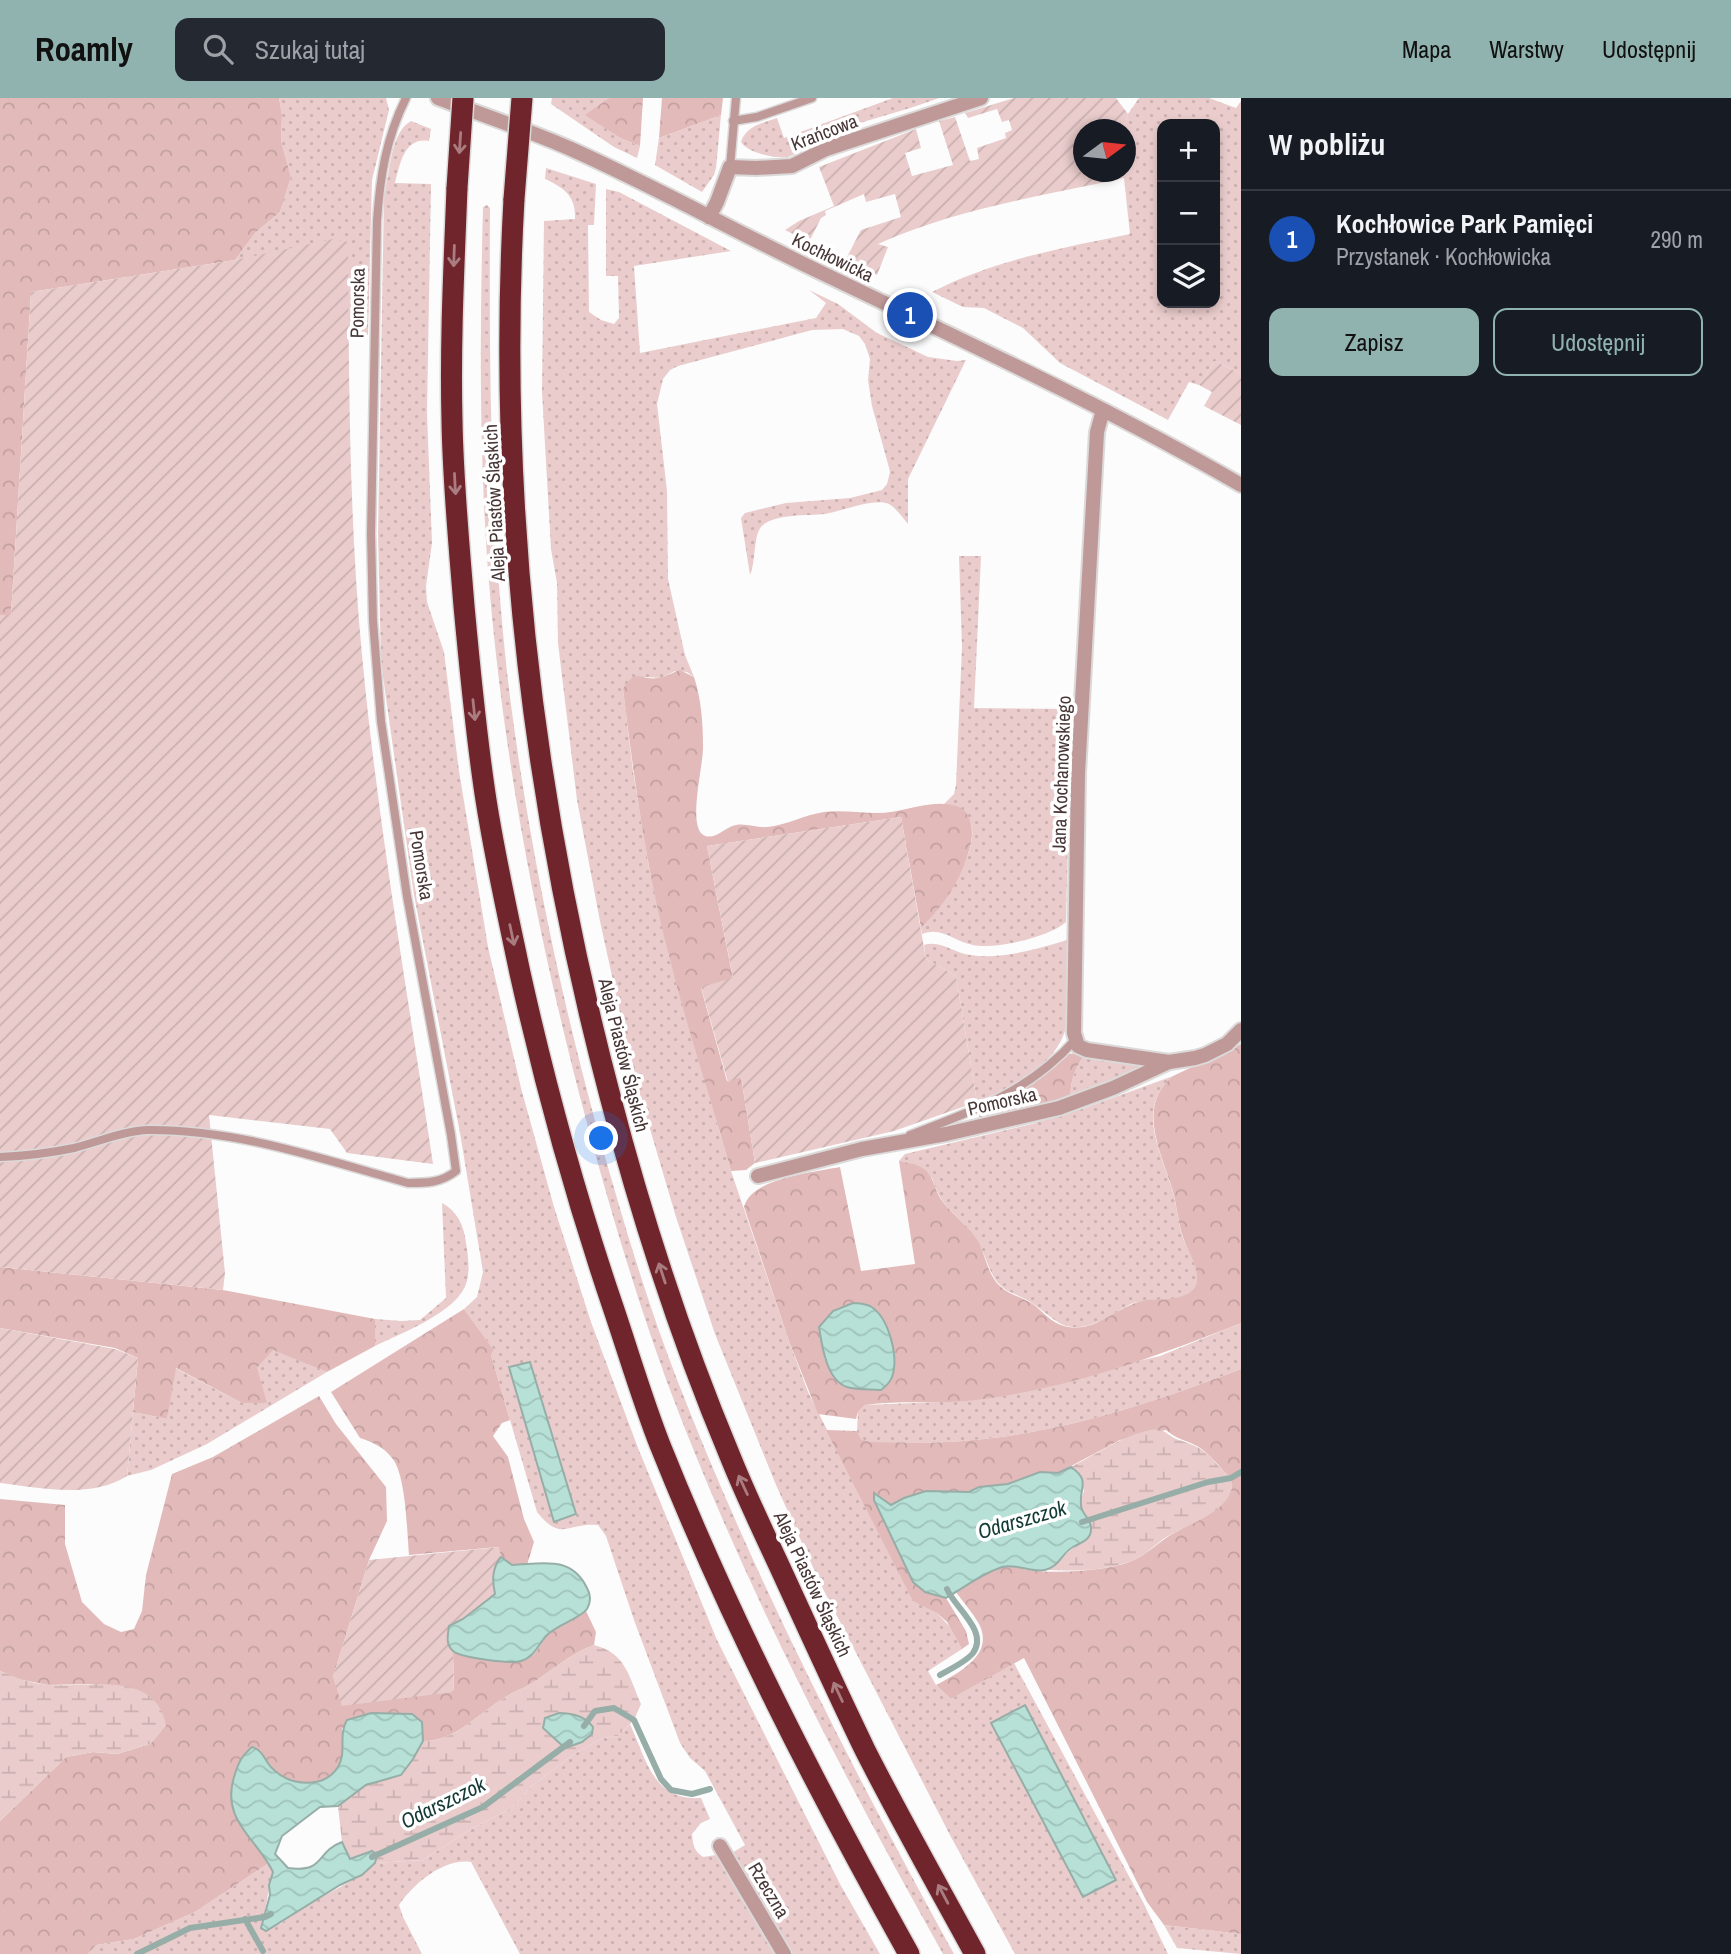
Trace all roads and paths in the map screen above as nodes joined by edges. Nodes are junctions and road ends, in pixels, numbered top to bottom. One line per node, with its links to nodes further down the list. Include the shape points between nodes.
1 (406, 98): 17 (lane, Pomorska, via 387,145 377,221 373,621 381,721 407,896 456,1171 429,1183 408,1183 278,1145 145,1130 72,1148)
2 (438, 98): 10 (street, Kochłowicka, via 567,147)
3 (463, 98): 21 (highway, Aleja Piastów Śląskich, one-way to 21, bridge, via 451,349 452,425 474,710 486,804 555,1122 631,1361 700,1541 864,1874)
4 (522, 98): 22 (highway, Aleja Piastów Śląskich, one-way to 4, bridge, via 866,1751 730,1458 666,1286 601,1060 547,807 524,632 514,496 509,283)
5 (736, 98): 8 (lane)
6 (812, 98): 8 (lane)
7 (981, 98): 9 (street, Krańcowa, via 825,149 792,166)
8 (733, 121): 9 (lane)
9 (730, 167): 10 (street)
10 (709, 217): 11 (street, Kochłowicka)
11 (1103, 410): 12 (street, Kochłowicka); 14 (street, Jana Kochanowskiego, via 1097,432 1079,773)
12 (1241, 485)
13 (1241, 1030): 15 (street, Pomorska, via 1227,1044 1205,1055)
14 (1075, 1040): 15 (street, via 1087,1050); 16 (lane, via 1052,1064 995,1102)
15 (1169, 1062): 16 (street, Pomorska, via 1059,1108)
16 (884, 1145): 18 (street, Pomorska)
17 (0, 1157)
18 (758, 1176)
19 (720, 1846): 20 (street, Rzeczna)
20 (784, 1954)
21 (909, 1954)
22 (975, 1954)

